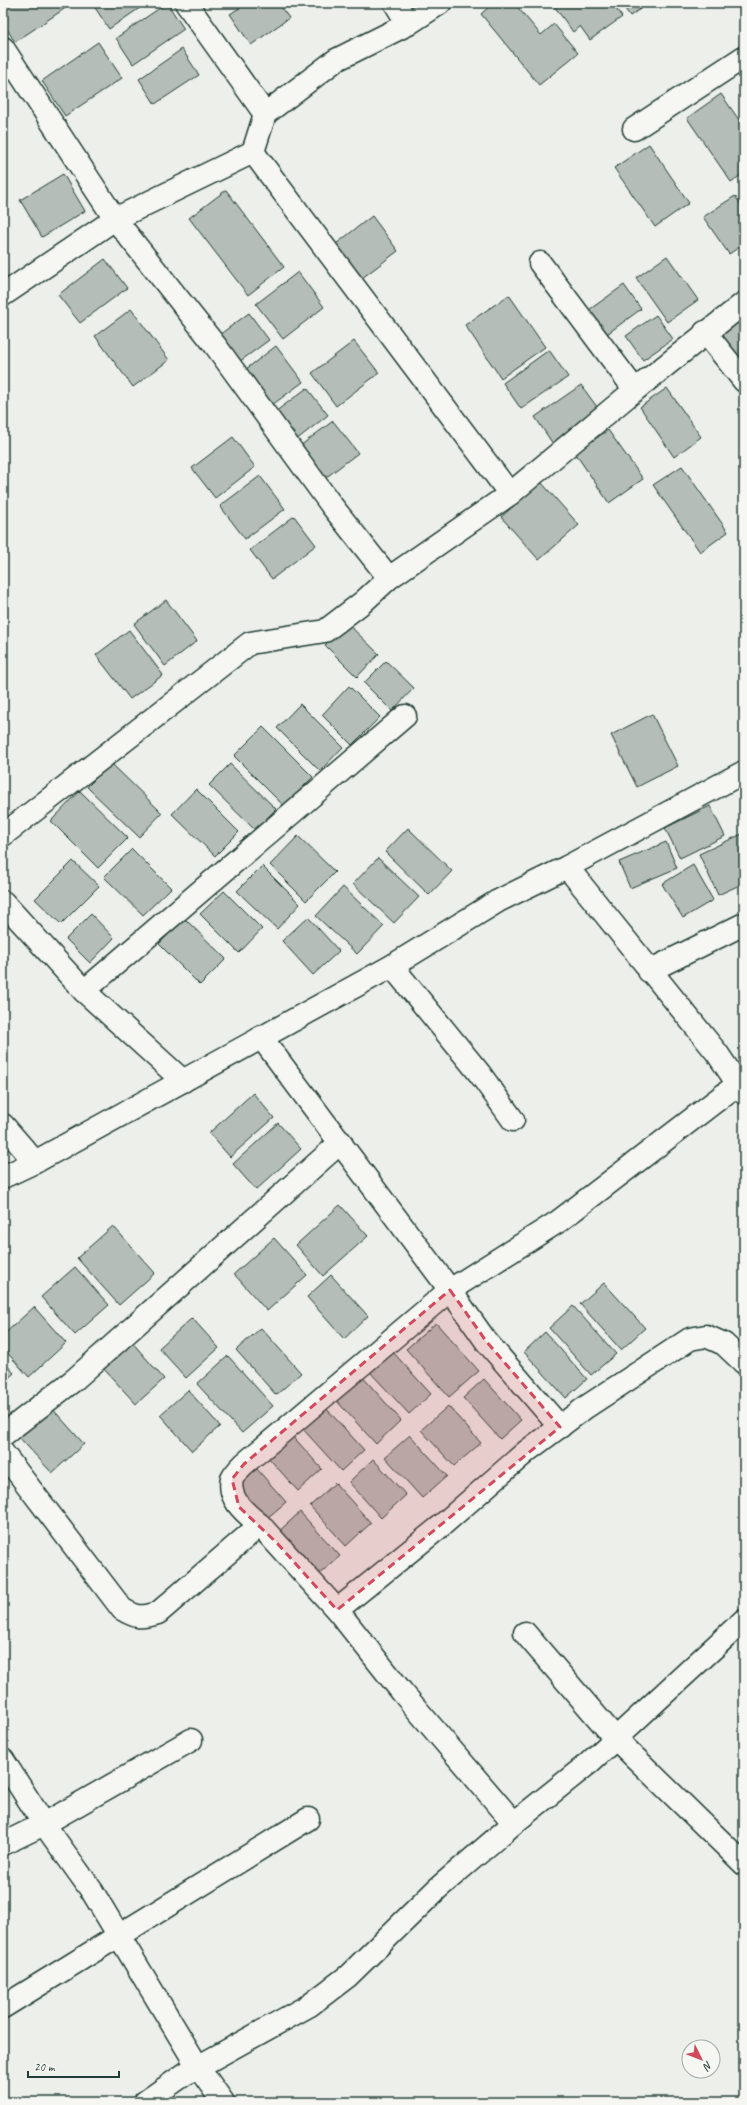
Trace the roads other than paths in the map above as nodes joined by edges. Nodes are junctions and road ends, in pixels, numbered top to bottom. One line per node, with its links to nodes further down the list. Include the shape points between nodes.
1 (186, 3): 7 (street)
2 (395, 3): 4 (street)
3 (440, 3): 4 (street)
4 (408, 24): 7 (street, via 336,60)
5 (3, 48): 10 (street)
6 (744, 56): 8 (street)
7 (265, 114): 9 (street)
8 (634, 129)
9 (253, 152): 10 (street); 17 (street)
10 (115, 219): 12 (street); 18 (street, via 215,345 332,506)
11 (540, 263): 16 (street)
12 (3, 295)
13 (744, 303): 14 (street)
14 (705, 332): 15 (street); 16 (street)
15 (744, 381)
16 (635, 390): 17 (street)
17 (510, 494): 18 (street)
18 (389, 578): 21 (street, via 325,631 250,643)
19 (405, 716): 27 (street)
20 (744, 772): 22 (street)
21 (3, 835)
22 (567, 867): 25 (street, via 498,901); 26 (street)
23 (3, 902): 27 (street)
24 (744, 924): 26 (street)
25 (392, 966): 28 (street); 31 (street)
26 (649, 971): 30 (street, via 717,1053)
27 (84, 991): 29 (street)
28 (261, 1037): 29 (street); 33 (street)
29 (183, 1081): 34 (street)
30 (741, 1089): 36 (street, via 559,1221)
31 (514, 1120)
32 (3, 1125): 34 (street)
33 (341, 1142): 36 (street); 39 (street, via 80,1374)
34 (35, 1162): 35 (street)
35 (3, 1177)
36 (450, 1290): 38 (street, via 486,1341); 41 (street, via 244,1464 232,1479 233,1492 239,1507)
37 (744, 1363): 38 (street, via 724,1344 706,1336 690,1339)
38 (560, 1427): 42 (street)
39 (3, 1435)
40 (3, 1453): 41 (street, via 122,1609 133,1616 142,1617 158,1613)
41 (260, 1526): 42 (street)
42 (336, 1610): 49 (street)
43 (744, 1620): 45 (street)
44 (525, 1633): 45 (street)
45 (616, 1739): 49 (street); 52 (street)
46 (191, 1740): 50 (street)
47 (3, 1760): 50 (street)
48 (308, 1819): 53 (street)
49 (514, 1823): 55 (street, via 437,1889 348,1976 310,2005)
50 (44, 1824): 51 (street); 53 (street, via 92,1891)
51 (3, 1844)
52 (744, 1864)
53 (118, 1934): 54 (street); 55 (street)
54 (3, 2007)
55 (198, 2067): 56 (street); 57 (street)
56 (145, 2102)
57 (223, 2102)

